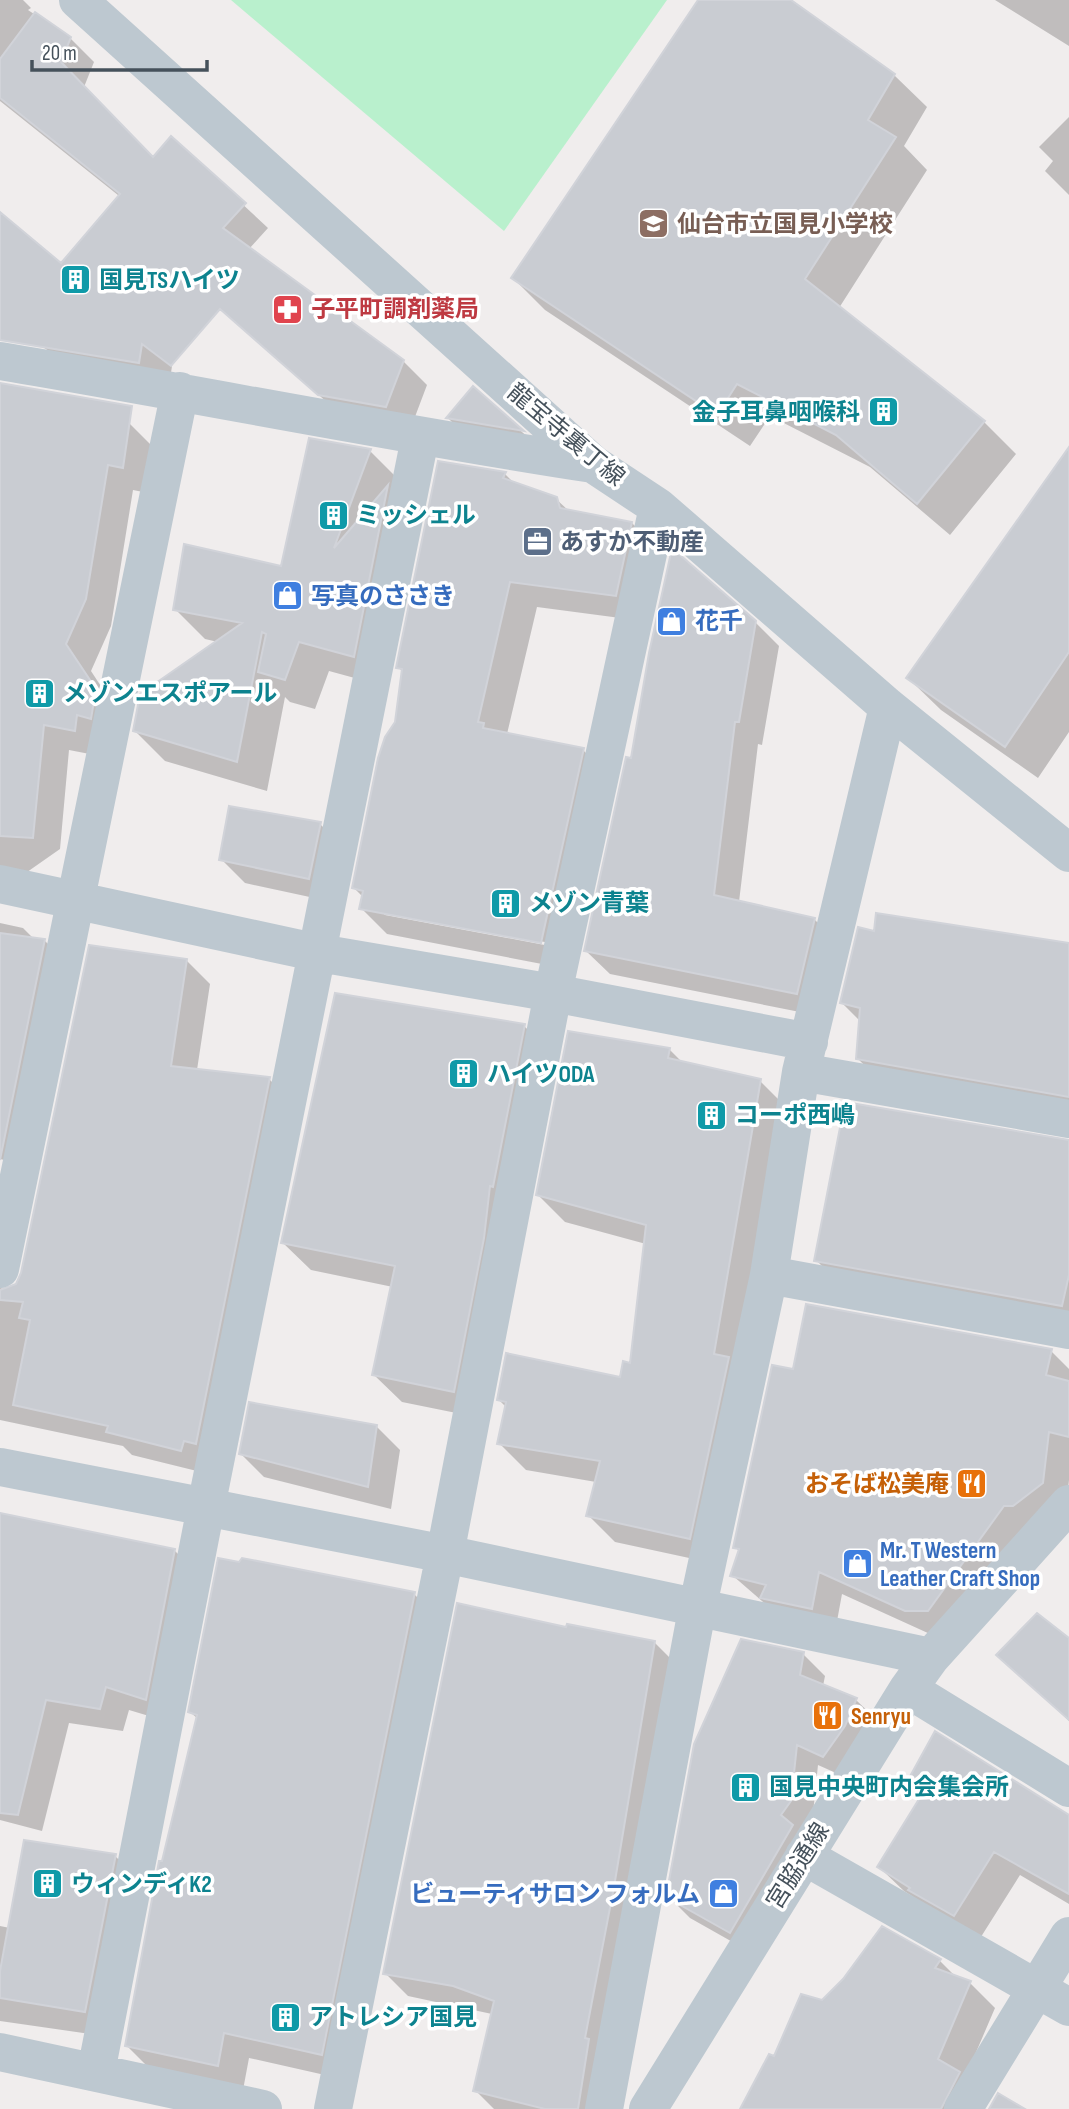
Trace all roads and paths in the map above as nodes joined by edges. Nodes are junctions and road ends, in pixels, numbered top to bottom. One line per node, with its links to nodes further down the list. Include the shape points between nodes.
1 (78, 0): 5 (street, 龍宝寺裏丁線)
2 (0, 362): 3 (street)
3 (180, 391): 4 (street); 10 (street)
4 (420, 438): 5 (street); 11 (street)
5 (593, 464): 6 (street, 龍宝寺裏丁線)
6 (658, 507): 7 (street, 龍宝寺裏丁線); 12 (street)
7 (888, 707): 8 (street, 龍宝寺裏丁線); 13 (street)
8 (1069, 853)
9 (0, 884): 10 (street)
10 (76, 899): 11 (street); 15 (street)
11 (319, 953): 12 (street); 20 (street)
12 (553, 993): 13 (street); 21 (street)
13 (805, 1057): 14 (street); 16 (street)
14 (1069, 1119)
15 (0, 1269)
16 (769, 1275): 17 (street); 22 (street)
17 (1069, 1330)
18 (0, 1467): 20 (street)
19 (1069, 1504): 23 (street, 宮脇通線)
20 (206, 1507): 21 (street); 30 (street)
21 (445, 1554): 22 (street); 32 (street)
22 (697, 1610): 23 (street); 33 (street)
23 (931, 1657): 24 (street, 宮脇通線)
24 (908, 1689): 25 (street); 26 (street, 宮脇通線)
25 (1069, 1788)
26 (804, 1856): 28 (street); 34 (street, 宮脇通線)
27 (1069, 1936): 28 (street)
28 (1053, 1998): 35 (street)
29 (0, 2052): 30 (street)
30 (96, 2073): 31 (street)
31 (263, 2109)
32 (333, 2109)
33 (604, 2109)
34 (648, 2109)
35 (963, 2109)

